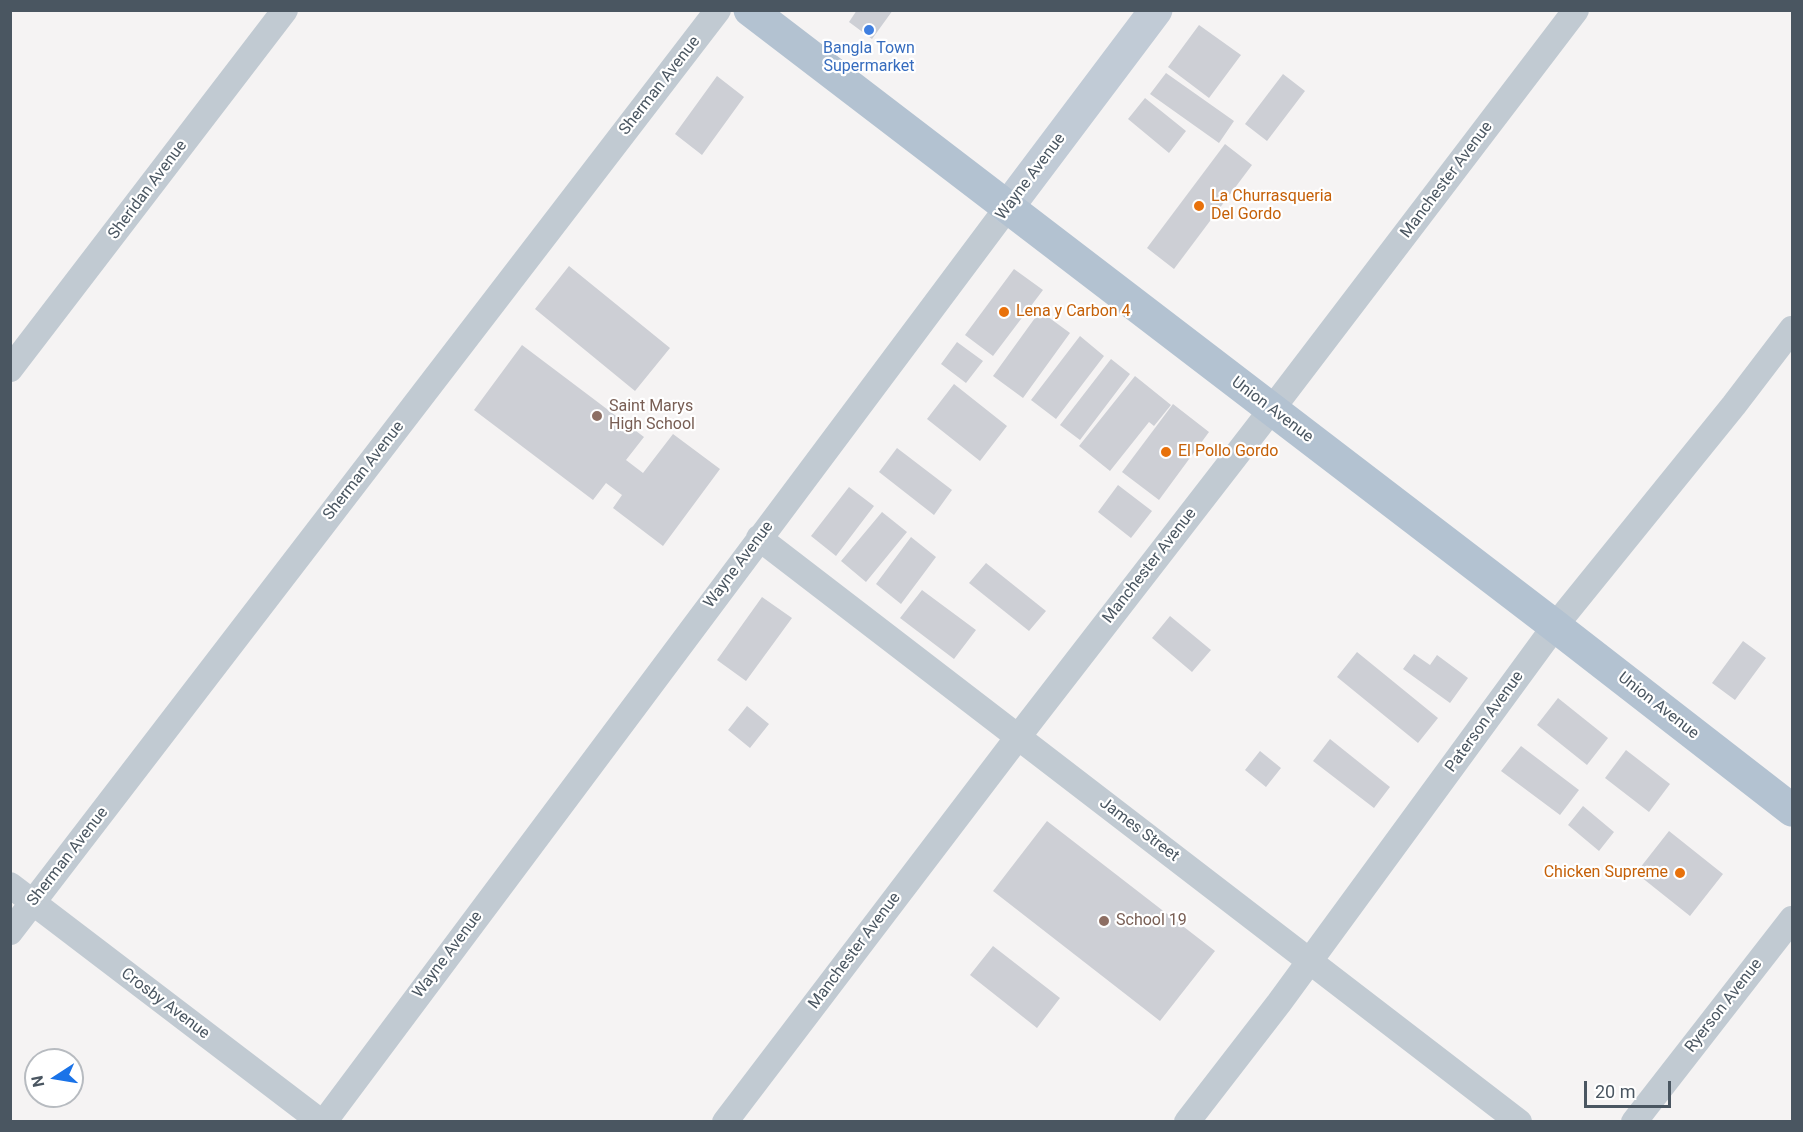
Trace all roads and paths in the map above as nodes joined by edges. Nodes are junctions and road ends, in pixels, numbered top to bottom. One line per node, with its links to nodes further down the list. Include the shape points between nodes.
1 (285, 10): 8 (street, Sheridan Avenue)
2 (718, 10): 15 (street, Sherman Avenue)
3 (750, 10): 6 (main road, Union Avenue)
4 (1156, 10): 6 (main road, Wayne Avenue)
5 (1576, 10): 9 (street, Manchester Avenue)
6 (1007, 208): 9 (main road, Union Avenue); 10 (street, Wayne Avenue)
7 (1792, 329): 11 (street, Paterson Avenue)
8 (10, 369)
9 (1272, 409): 11 (main road, Union Avenue); 12 (street, Manchester Avenue)
10 (759, 538): 12 (street, James Street); 19 (street, Wayne Avenue)
11 (1556, 626): 13 (main road, Union Avenue); 18 (street, Paterson Avenue)
12 (1018, 737): 18 (street, James Street); 20 (street, Manchester Avenue)
13 (1792, 810)
14 (10, 885): 15 (street, Crosby Avenue)
15 (32, 903): 17 (street, Sherman Avenue); 19 (street, Crosby Avenue)
16 (1792, 919): 23 (street, Ryerson Avenue)
17 (10, 932)
18 (1309, 961): 21 (street, Paterson Avenue); 22 (street, James Street)
19 (322, 1122)
20 (726, 1122)
21 (1187, 1122)
22 (1519, 1122)
23 (1634, 1122)

